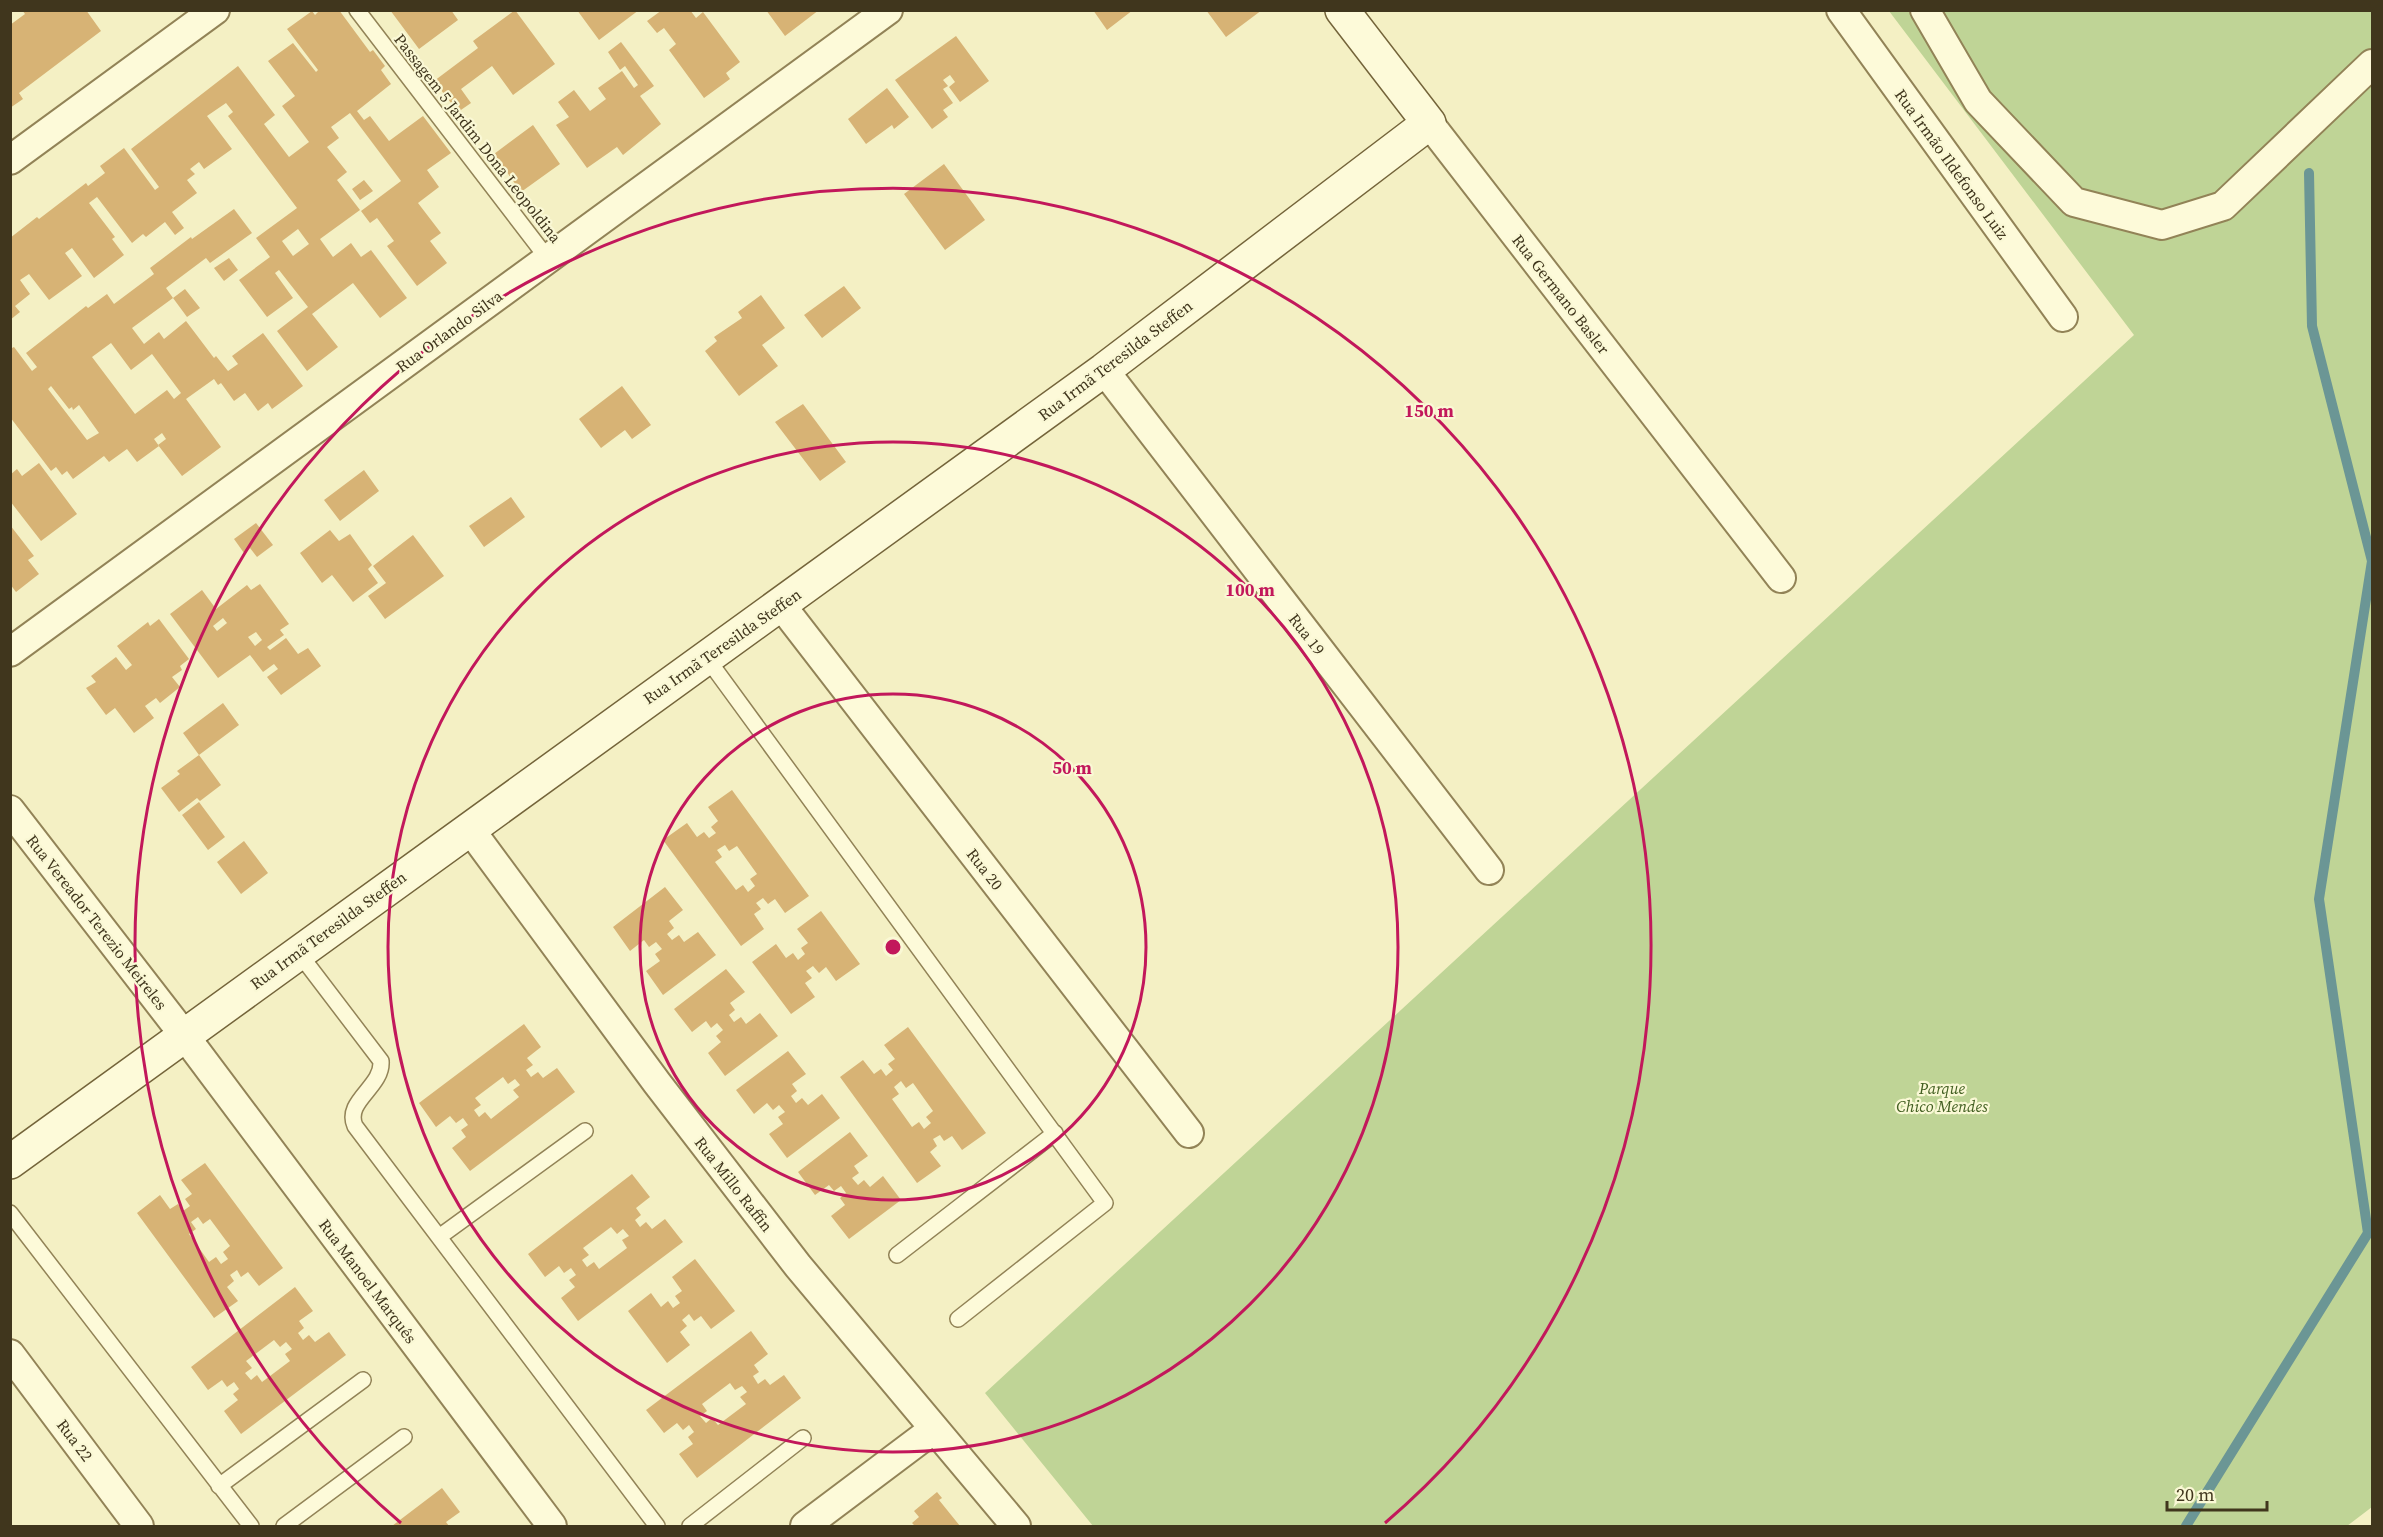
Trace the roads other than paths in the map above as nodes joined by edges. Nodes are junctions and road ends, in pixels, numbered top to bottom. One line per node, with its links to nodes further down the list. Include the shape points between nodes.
1 (215, 10): 9 (street)
2 (357, 10): 10 (lane, Passagem 5 Jardim Dona Leopoldina)
3 (888, 10): 10 (street, Rua Orlando Silva)
4 (1342, 10): 8 (street, Rua Germano Basler)
5 (1841, 10): 11 (street, Rua Irmão Ildefonso Luiz)
6 (1925, 10): 7 (street, via 1978,101 2074,202 2162,225 2223,206)
7 (2368, 78)
8 (1429, 123): 12 (street, Rua Irmã Teresilda Steffen); 13 (street, Rua Germano Basler)
9 (10, 160)
10 (548, 259): 15 (street, Rua Orlando Silva)
11 (2063, 317)
12 (1104, 370): 14 (street, Rua Irmã Teresilda Steffen); 19 (street, Rua 19)
13 (1781, 579)
14 (781, 605): 16 (street, Rua Irmã Teresilda Steffen); 24 (street, Rua 20)
15 (10, 652)
16 (705, 657): 18 (street, Rua Irmã Teresilda Steffen); 23 (lane)
17 (10, 810): 21 (street, Rua Vereador Terezio Meireles)
18 (469, 828): 20 (street, Rua Irmã Teresilda Steffen); 32 (street, Rua Millo Raffin, via 790,1257)
19 (1489, 870)
20 (298, 952): 21 (street, Rua Irmã Teresilda Steffen); 27 (lane, via 381,1061 378,1077 353,1109 352,1118)
21 (184, 1035): 25 (street, Rua Irmã Teresilda Steffen); 39 (street, Rua Manoel Marquês)
22 (585, 1131): 27 (lane)
23 (1055, 1133): 28 (lane); 29 (lane, via 1105,1203)
24 (1189, 1133)
25 (10, 1162)
26 (10, 1213): 35 (lane)
27 (439, 1237): 40 (lane)
28 (897, 1256)
29 (958, 1319)
30 (10, 1354): 36 (street, Rua 22)
31 (363, 1380): 35 (lane)
32 (934, 1429): 42 (street); 43 (street, Rua Millo Raffin)
33 (404, 1437): 38 (lane)
34 (803, 1438): 41 (lane)
35 (219, 1486): 37 (lane)
36 (139, 1527)
37 (250, 1527)
38 (284, 1527)
39 (552, 1527)
40 (657, 1527)
41 (690, 1527)
42 (805, 1527)
43 (1016, 1527)

